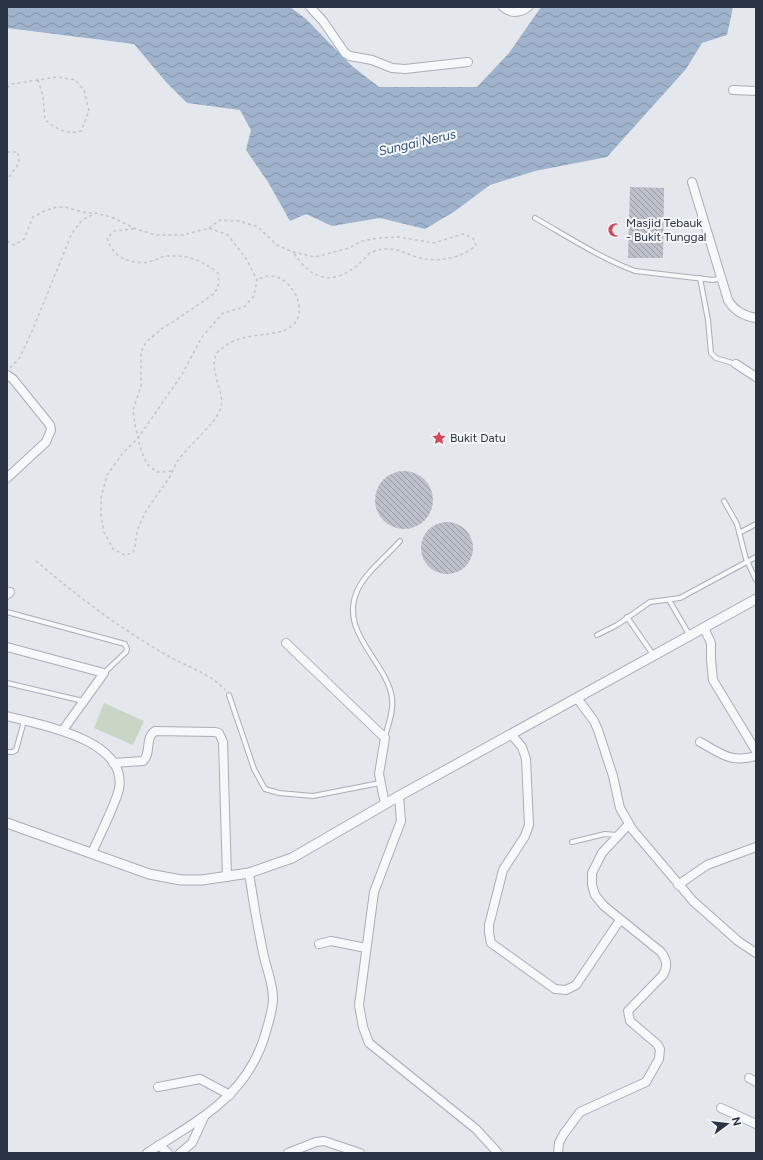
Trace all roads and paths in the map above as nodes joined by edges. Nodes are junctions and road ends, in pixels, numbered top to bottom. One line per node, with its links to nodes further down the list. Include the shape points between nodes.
1 (310, 7): 4 (street, via 350,56 372,60 392,68 405,69)
2 (504, 7): 3 (street, via 513,12)
3 (528, 7)
4 (468, 62)
5 (38, 80): 5 (path, via 57,77 75,80 84,90 89,111 82,131 60,131 45,120 43,96); 6 (path, via 12,84)
6 (7, 88)
7 (732, 90): 8 (street)
8 (756, 91)
9 (7, 152): 10 (path, via 18,152 19,163)
10 (7, 180)
11 (692, 182): 19 (street)
12 (96, 213): 15 (path, via 114,218); 16 (path, via 84,214 62,207 47,210 33,217 24,239 14,245); 23 (path, via 82,220 72,233 22,353)
13 (535, 218): 18 (lane, via 624,267 635,271)
14 (209, 228): 15 (path, via 183,235 156,235); 17 (path, via 220,220 239,221 258,227 277,245); 20 (path, via 228,235 247,260)
15 (136, 229): 26 (path, via 114,230 107,238 110,249 130,263 151,261 166,256 199,259 218,272 219,283 215,293 146,342 141,352 141,386 133,410)
16 (7, 241)
17 (294, 252): 17 (path, via 315,257 379,238 399,237 434,243 463,234 473,238 476,246 469,253 432,260 398,249 386,248 370,252 351,271 337,277 323,277 305,269)
18 (700, 278): 19 (lane); 22 (lane, via 711,353 716,358)
19 (722, 278): 21 (street, via 731,306 746,316)
20 (257, 280): 26 (path, via 254,296 244,306 223,313 202,337 182,376); 27 (path, via 271,275 280,278 293,289 300,309 300,318 293,326 274,333 249,335 232,340 217,353 215,363 222,399 220,410 178,461)
21 (756, 318)
22 (736, 364): 25 (street)
23 (7, 370)
24 (7, 375): 28 (street, via 50,425 51,430 46,442)
25 (756, 377)
26 (138, 438): 27 (path, via 147,464 157,472); 27 (path, via 107,475 101,498 104,532 113,549 125,554 132,553 136,546 137,533 152,501)
27 (173, 471)
28 (7, 478)
29 (724, 501): 31 (lane, via 737,524)
30 (756, 524): 31 (lane)
31 (739, 533): 35 (lane)
32 (400, 541): 56 (lane, via 360,585 354,604 360,640 377,664 391,692 392,709)
33 (756, 557): 35 (lane)
34 (36, 561): 49 (path, via 109,618 170,657 202,673 221,686)
35 (747, 562): 36 (lane); 38 (lane, via 680,598)
36 (756, 580)
37 (756, 599): 41 (street)
38 (669, 600): 40 (lane, via 650,602); 43 (lane)
39 (7, 612): 47 (lane, via 124,644 126,652)
40 (627, 617): 42 (lane); 46 (lane)
41 (704, 628): 43 (street); 58 (street, via 711,643 711,671 715,685)
42 (597, 635)
43 (690, 636): 46 (street)
44 (286, 643): 56 (street)
45 (7, 647): 47 (street)
46 (654, 656): 50 (street)
47 (104, 673): 51 (street)
48 (7, 683): 51 (lane)
49 (228, 695): 62 (lane, via 254,769 265,789 313,796)
50 (576, 698): 55 (street); 66 (street, via 598,730)
51 (83, 701): 54 (street)
52 (7, 716): 53 (street)
53 (24, 721): 54 (street); 59 (lane, via 16,750)
54 (63, 730): 61 (street, via 95,745)
55 (511, 734): 63 (street); 74 (street, via 522,747 526,758 529,824 525,836 503,870 489,925 491,943 555,989 566,990 576,985)
56 (385, 738): 62 (street)
57 (700, 742): 60 (street, via 729,758 740,760)
58 (756, 751)
59 (7, 752)
60 (756, 756)
61 (113, 763): 70 (street, via 119,776 118,790); 72 (street, via 144,761 150,737 155,732 219,733 222,742)
62 (380, 783): 64 (street)
63 (399, 796): 64 (street); 76 (street, via 401,821 377,883)
64 (386, 804): 71 (street, via 292,858)
65 (7, 823): 70 (street)
66 (628, 824): 67 (street); 73 (street)
67 (617, 836): 68 (lane, via 605,834); 74 (street, via 602,853 591,880 595,895)
68 (572, 842)
69 (756, 847): 73 (street, via 707,865)
70 (92, 853): 72 (street, via 149,874 181,880)
71 (249, 873): 72 (street); 79 (street, via 273,999 265,1037 256,1061)
72 (227, 877)
73 (678, 885): 77 (street, via 738,941)
74 (620, 920): 90 (street, via 661,952 666,960 663,975 628,1011 630,1021 657,1044 660,1049 659,1059 641,1086 580,1112 562,1135)
75 (319, 944): 76 (street, via 331,941)
76 (366, 948): 89 (street, via 359,1005 363,1027 370,1043 476,1129)
77 (756, 953)
78 (158, 1087): 79 (street, via 200,1078)
79 (230, 1095): 81 (street)
80 (721, 1108): 82 (street)
81 (204, 1116): 83 (street); 86 (street, via 192,1143)
82 (756, 1124)
83 (160, 1145): 84 (street); 85 (street)
84 (147, 1153)
85 (168, 1153)
86 (180, 1153)
87 (288, 1153): 88 (street, via 324,1141)
88 (360, 1153)
89 (498, 1153)
90 (558, 1153)

